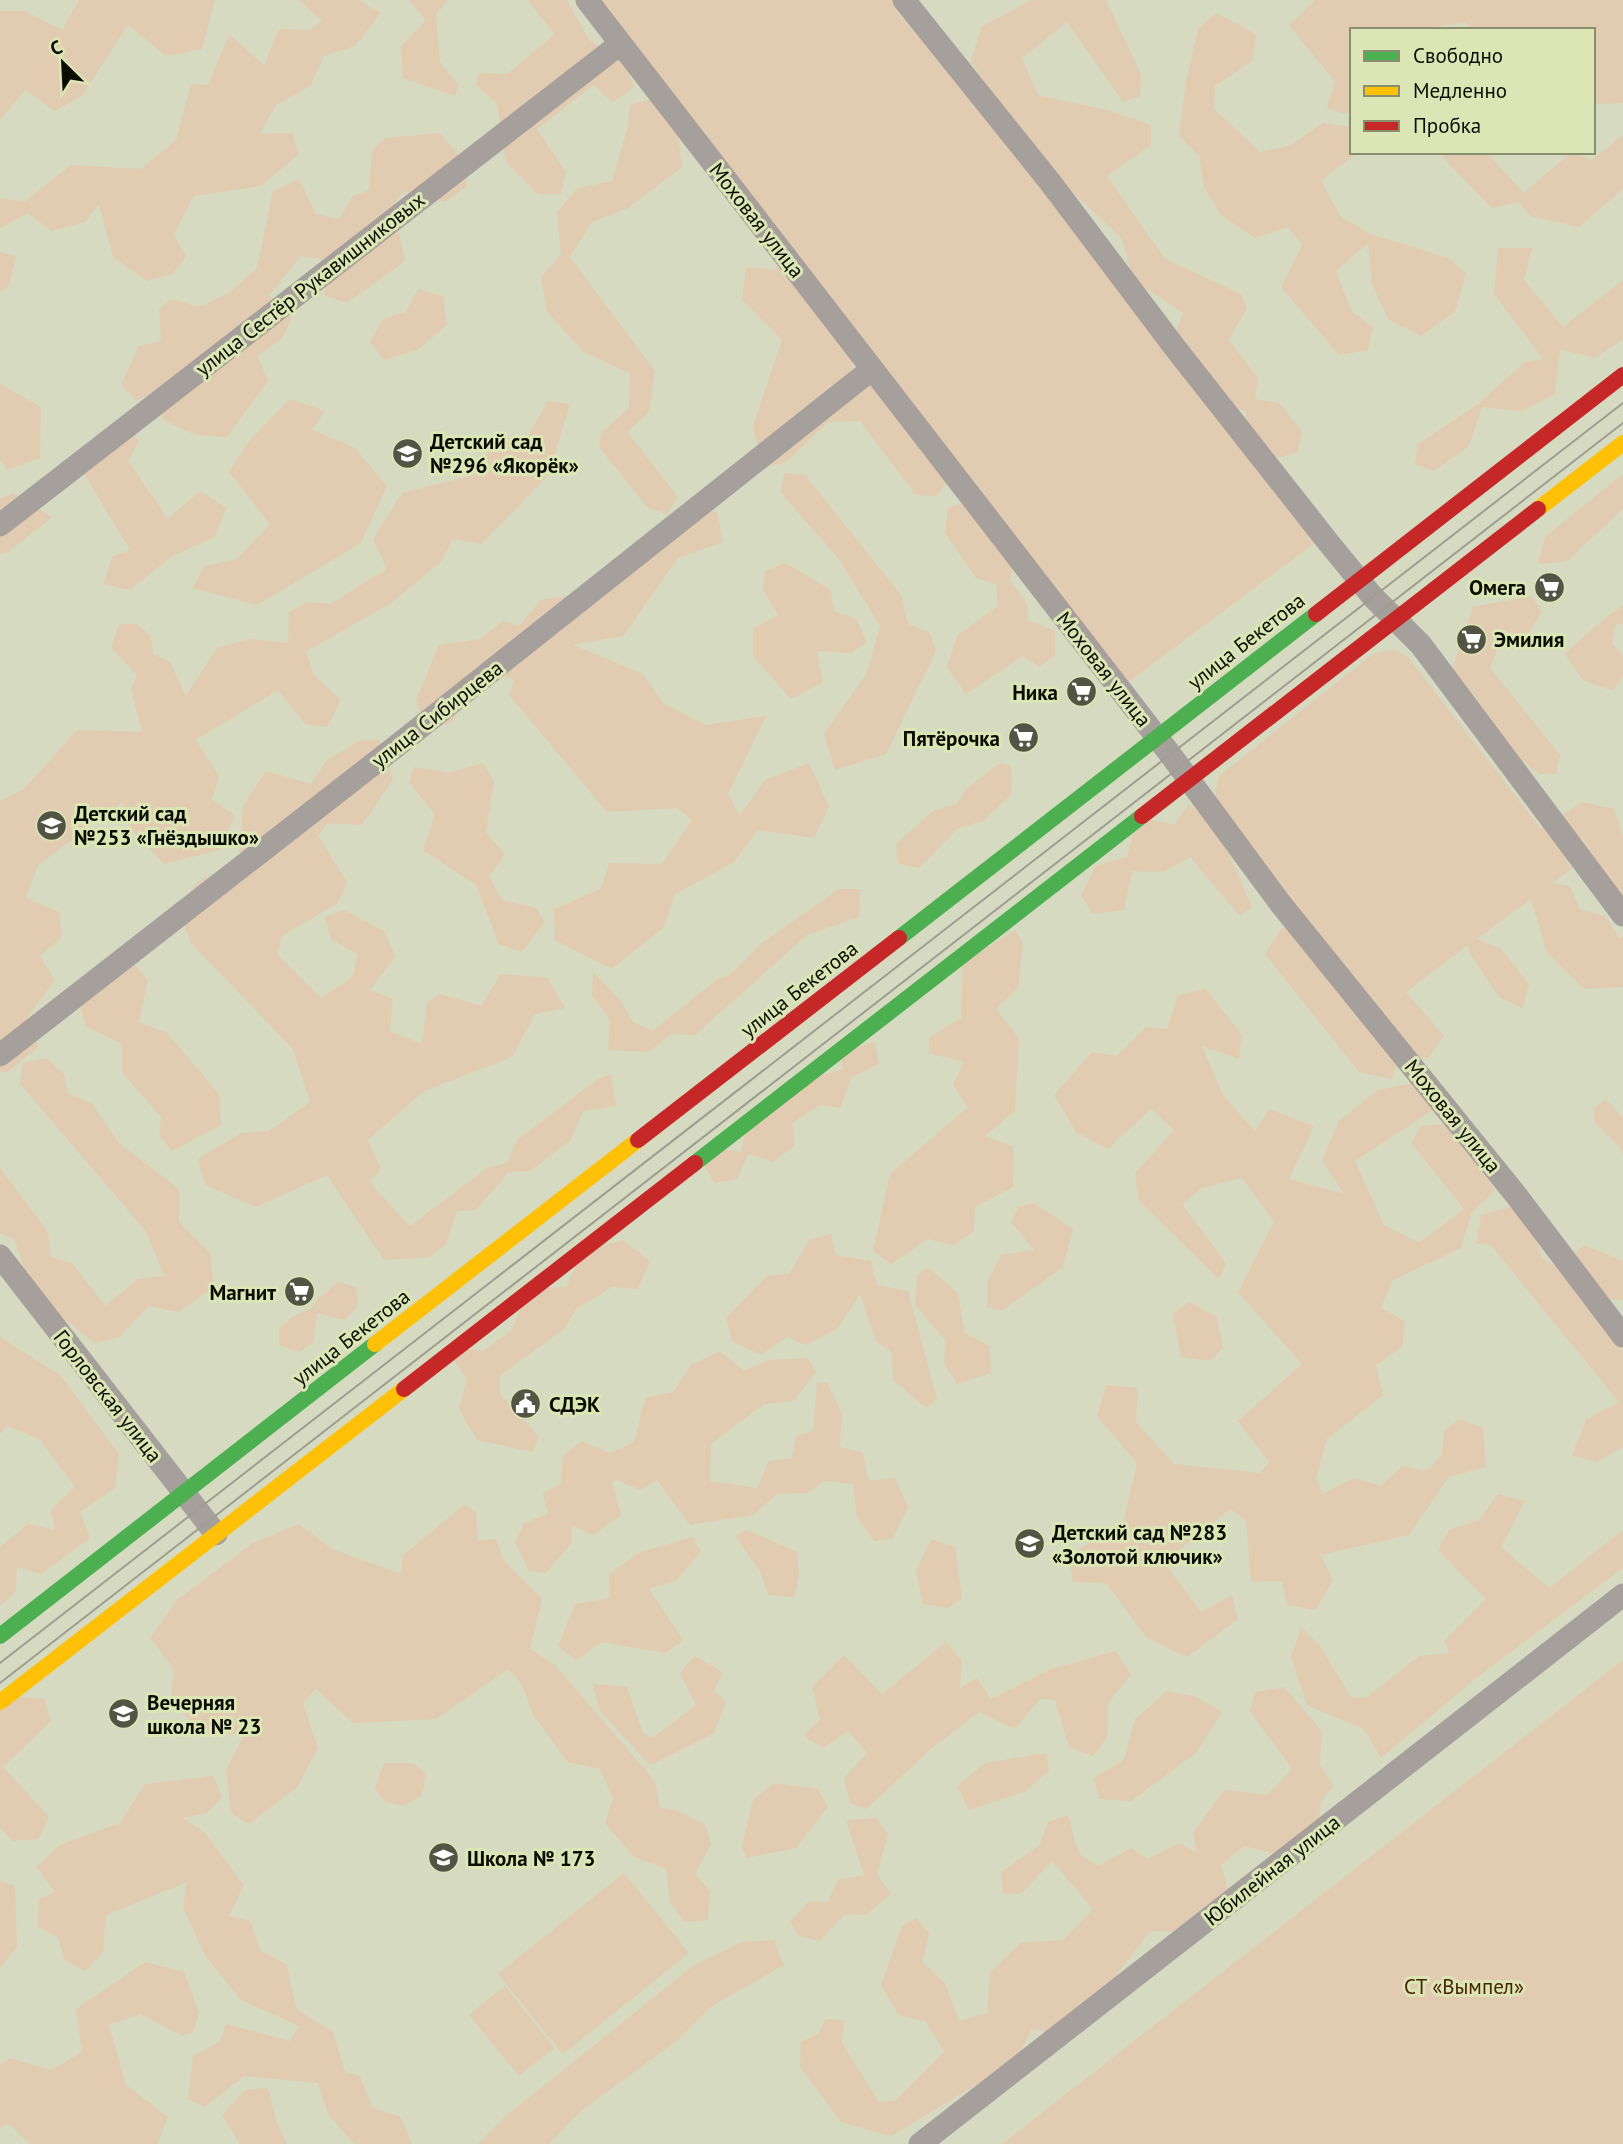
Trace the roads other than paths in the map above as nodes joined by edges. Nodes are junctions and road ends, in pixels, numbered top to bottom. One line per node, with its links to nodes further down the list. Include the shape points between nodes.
1 (587, 0): 3 (street, Моховая улица)
2 (904, 0): 8 (street)
3 (620, 44): 4 (street, Моховая улица); 7 (street, улица Сестёр Рукавишниковых)
4 (872, 369): 10 (street, Моховая улица); 13 (street, улица Сибирцева)
5 (1623, 375): 8 (main road, улица Бекетова)
6 (1623, 443): 9 (main road)
7 (0, 525)
8 (1358, 580): 9 (street); 10 (main road, улица Бекетова)
9 (1395, 620): 11 (main road); 12 (street, via 1421,645)
10 (1157, 737): 11 (street, Моховая улица); 16 (main road, улица Бекетова)
11 (1189, 779): 15 (street, Моховая улица, via 1280,903 1517,1195); 17 (main road)
12 (1623, 915)
13 (0, 1055)
14 (0, 1256): 16 (street, Горловская улица)
15 (1623, 1336)
16 (184, 1493): 17 (street, Горловская улица); 19 (main road, улица Бекетова)
17 (216, 1534): 20 (main road)
18 (1623, 1595): 21 (street, Юбилейная улица)
19 (0, 1636)
20 (0, 1702)
21 (920, 2144)

